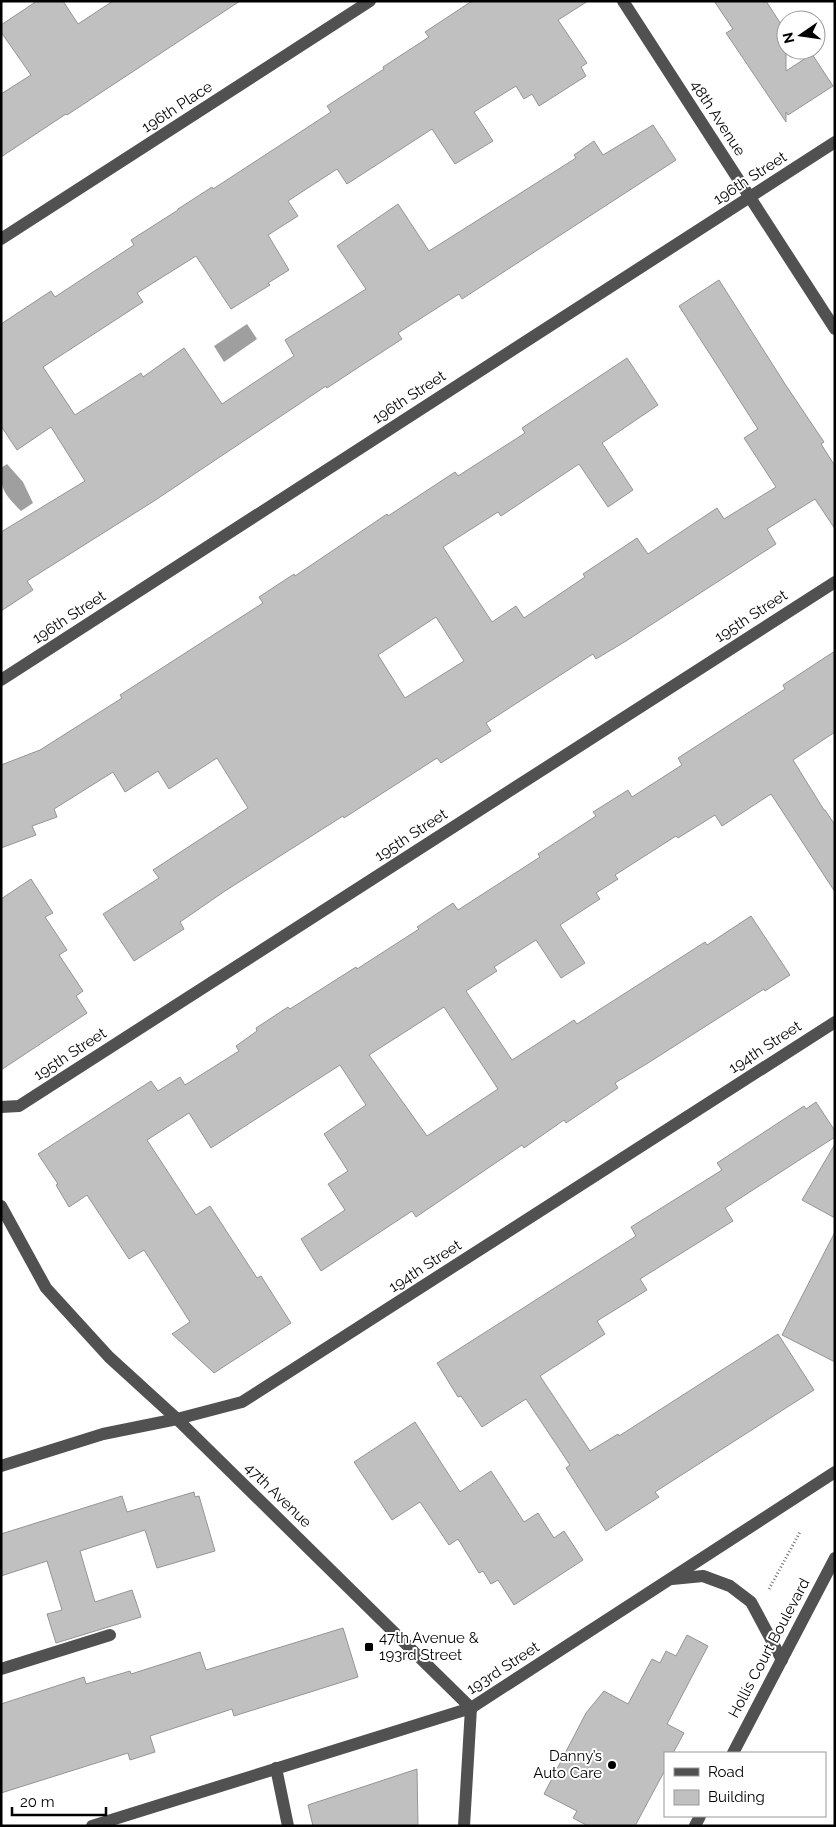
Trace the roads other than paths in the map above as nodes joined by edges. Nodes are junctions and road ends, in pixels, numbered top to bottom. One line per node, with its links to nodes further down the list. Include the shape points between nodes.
1 (370, 1): 5 (street, 196th Place)
2 (623, 1): 4 (street, 48th Avenue)
3 (835, 142): 4 (street, 196th Street)
4 (749, 197): 6 (street, 48th Avenue); 8 (street, 196th Street)
5 (1, 240)
6 (835, 329)
7 (835, 582): 10 (street, 195th Street, via 19,1106)
8 (1, 680)
9 (835, 1022): 12 (street, 194th Street, via 242,1402)
10 (1, 1107)
11 (1, 1206): 12 (street, 47th Avenue, via 46,1288 109,1357)
12 (177, 1419): 13 (street, 194th Street, via 103,1434); 20 (street, 47th Avenue)
13 (1, 1466)
14 (835, 1472): 16 (street, 193rd Street)
15 (835, 1558): 18 (street, Hollis Court Boulevard)
16 (670, 1579): 18 (street, via 704,1576 730,1586 751,1602); 20 (street, 193rd Street)
17 (110, 1635): 19 (street)
18 (782, 1660): 21 (street, Hollis Court Boulevard)
19 (1, 1669)
20 (471, 1708): 22 (street, 193rd Street); 25 (street)
21 (734, 1752)
22 (276, 1768): 23 (street, 193rd Street); 24 (street)
23 (92, 1826)
24 (288, 1826)
25 (464, 1826)

